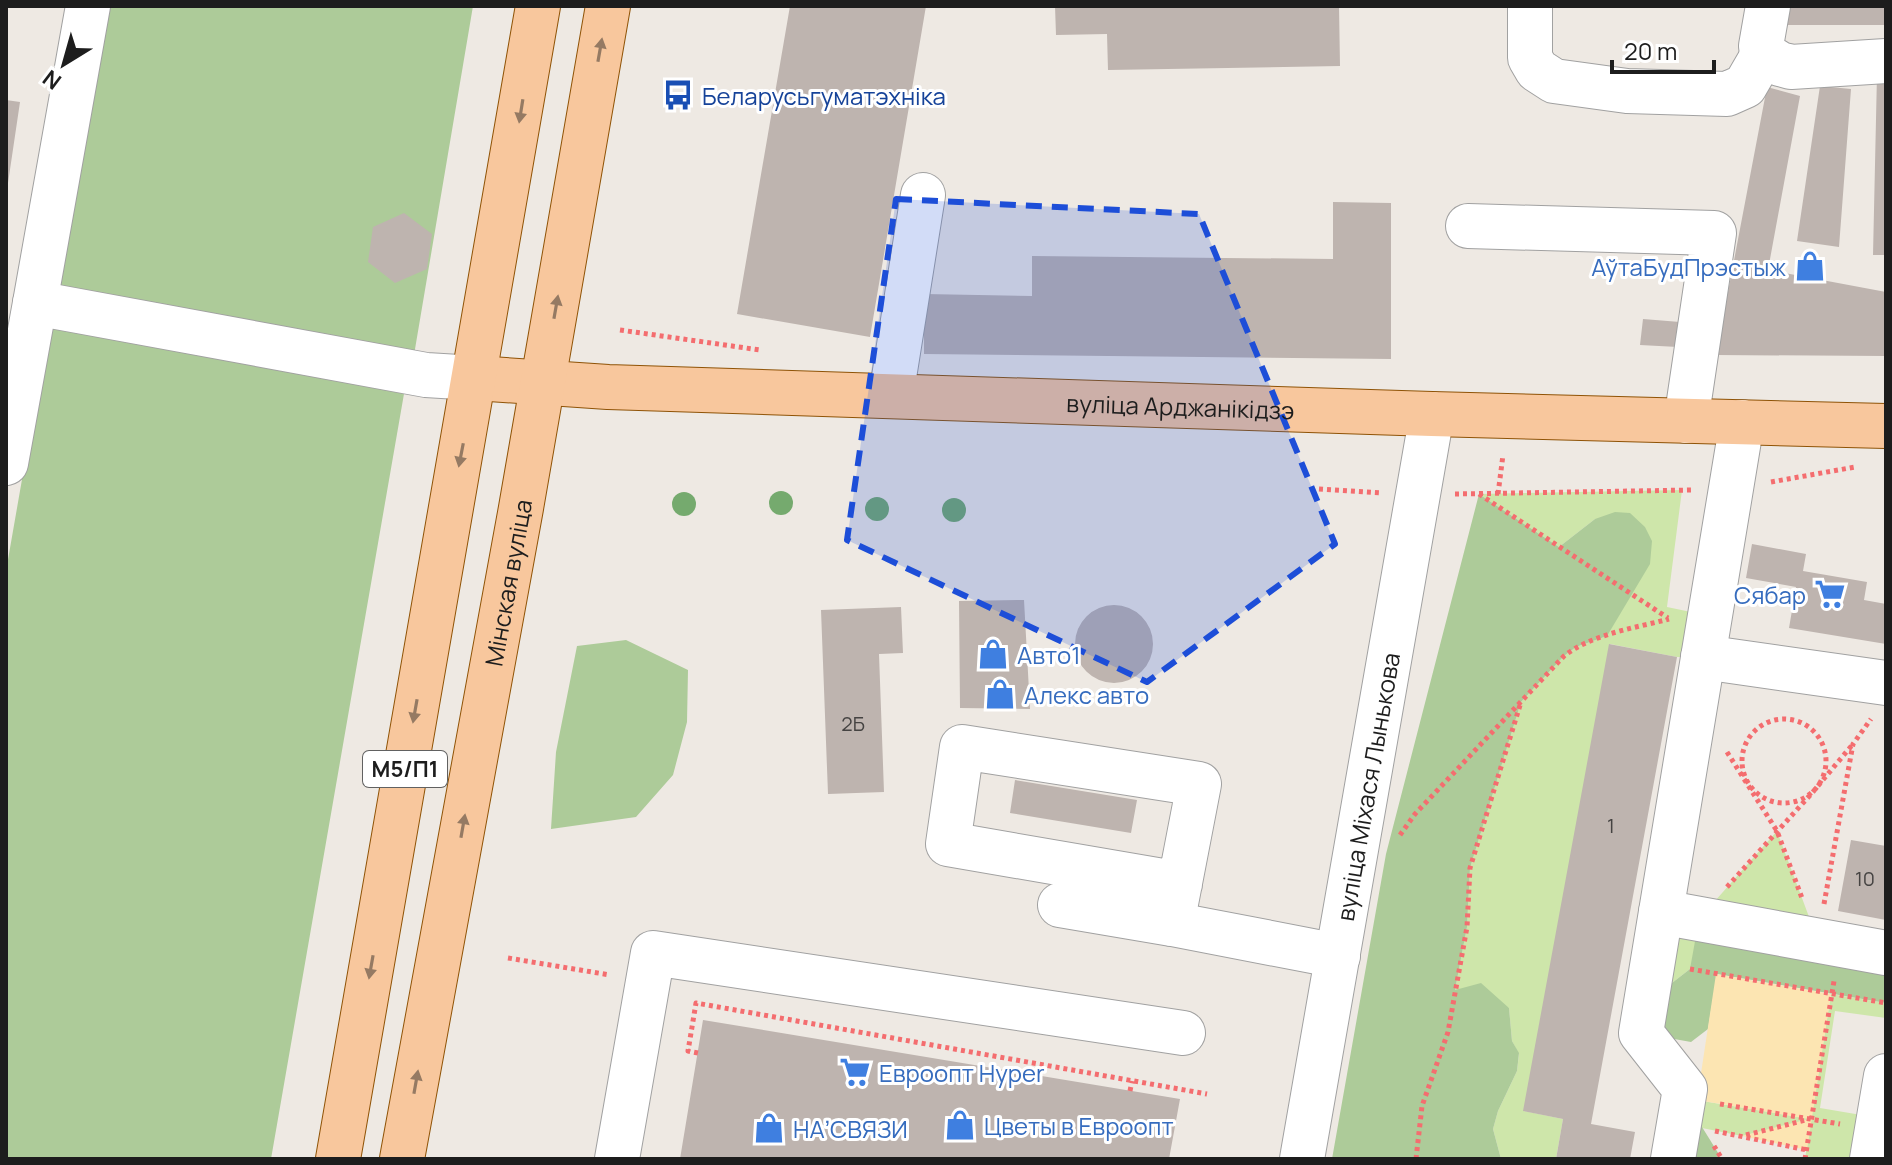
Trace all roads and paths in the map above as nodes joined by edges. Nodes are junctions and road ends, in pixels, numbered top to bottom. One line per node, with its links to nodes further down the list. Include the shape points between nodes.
1 (88, 6): 10 (street)
2 (538, 6): 11 (main road, М5/П1, one-way to 11)
3 (608, 6): 12 (main road, Мінская вуліца / М5/П1, one-way to 3)
4 (1530, 6): 6 (street, via 1530,58 1554,81 1627,91 1727,94 1745,86)
5 (1768, 6): 6 (street)
6 (1763, 55): 7 (street, via 1791,67)
7 (1886, 61)
8 (923, 195): 13 (street)
9 (1468, 226): 15 (street, via 1714,233)
10 (35, 303): 11 (street, via 426,375); 18 (street)
11 (475, 378): 12 (main road, вуліца Арджанікідзэ); 56 (main road, М5/П1, one-way to 56)
12 (542, 383): 13 (main road, вуліца Арджанікідзэ); 57 (main road, Мінская вуліца / М5/П1, one-way to 12)
13 (891, 396): 14 (main road, вуліца Арджанікідзэ)
14 (1432, 414): 15 (main road, вуліца Арджанікідзэ); 22 (street, вуліца Міхася Лынькова)
15 (1686, 421): 16 (main road, вуліца Арджанікідзэ)
16 (1742, 422): 17 (main road, вуліца Арджанікідзэ); 20 (street)
17 (1877, 445): 20 (path)
18 (6, 463)
19 (1319, 489): 22 (path)
20 (1731, 490): 21 (path); 24 (street)
21 (1479, 494): 22 (path); 23 (path)
22 (1418, 495): 38 (street, вуліца Міхася Лынькова)
23 (1669, 619): 24 (path); 26 (path, via 1576,647)
24 (1704, 650): 25 (street); 27 (street)
25 (1882, 697): 28 (path)
26 (1521, 702): 32 (path); 60 (path, via 1470,868 1467,927 1448,1032 1422,1106)
27 (1695, 705): 29 (path); 35 (street)
28 (1853, 744): 30 (path); 36 (path)
29 (1749, 785): 30 (path, via 1771,802 1800,800); 30 (path, via 1742,758 1752,733 1775,720 1789,720 1813,732 1826,756 1825,770); 31 (path)
30 (1812, 793): 31 (path)
31 (1777, 831): 35 (path); 36 (path)
32 (1395, 842)
33 (1176, 904): 33 (street, via 1199,784 962,747 948,844); 34 (street); 38 (street)
34 (1060, 905)
35 (1680, 916): 36 (street); 52 (street, via 1641,1033 1685,1089)
36 (1829, 942): 37 (street); 42 (path)
37 (1886, 953)
38 (1338, 956): 59 (street, вуліца Міхася Лынькова)
39 (508, 958): 41 (path)
40 (1690, 969): 42 (path)
41 (648, 982): 43 (path, via 678,987); 45 (street, via 653,953); 58 (street)
42 (1831, 994): 44 (path); 51 (path)
43 (696, 1003): 46 (path, via 688,1051); 48 (path)
44 (1886, 1003)
45 (1183, 1033)
46 (698, 1053)
47 (1886, 1076): 54 (street)
48 (1132, 1081): 49 (path); 50 (path)
49 (1130, 1091)
50 (1207, 1094)
51 (1811, 1119): 52 (path); 53 (path); 54 (path); 55 (path)
52 (1687, 1128): 53 (path)
53 (1742, 1136): 55 (path)
54 (1874, 1145)
55 (1807, 1150): 61 (path)
56 (338, 1159)
57 (402, 1159)
58 (617, 1159)
59 (1302, 1159)
60 (1416, 1159)
61 (1805, 1159)

